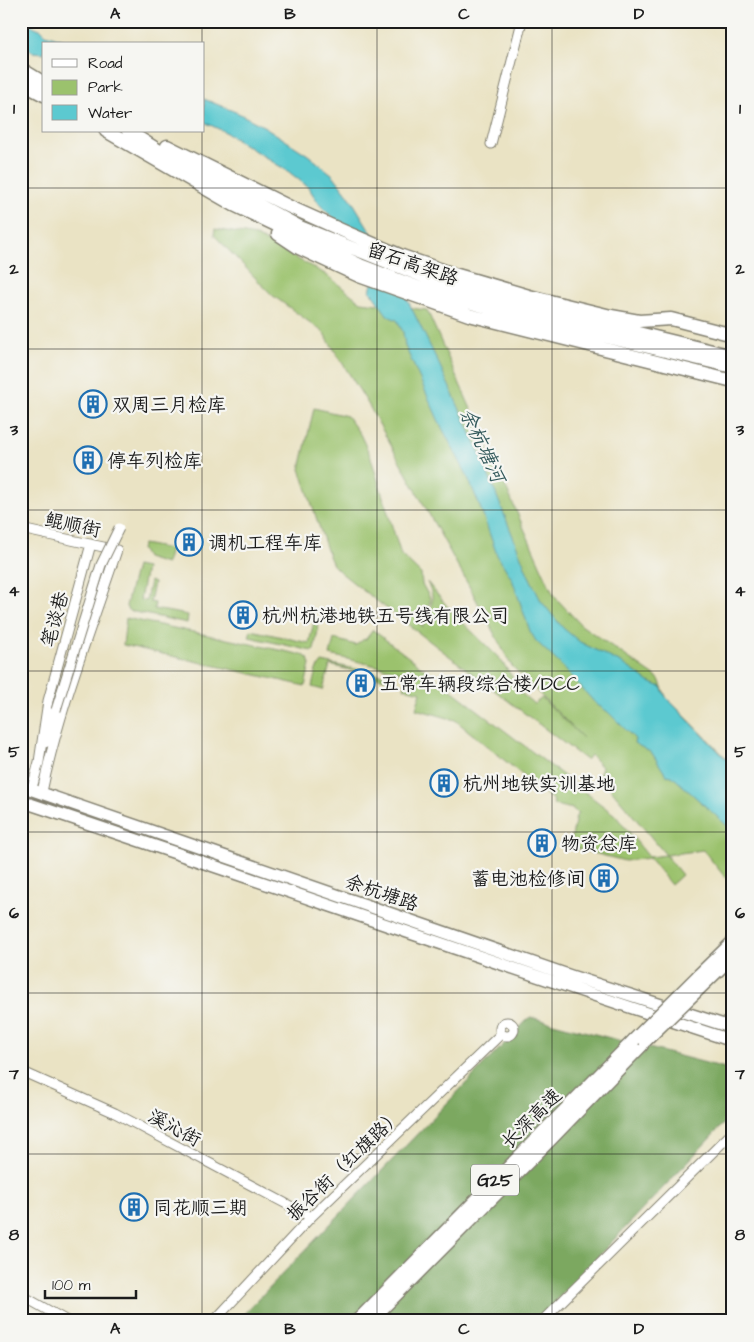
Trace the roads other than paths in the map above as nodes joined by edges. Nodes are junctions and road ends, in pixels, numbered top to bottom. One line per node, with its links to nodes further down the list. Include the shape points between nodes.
1 (522, 21): 9 (street)
2 (21, 69): 3 (highway)
3 (42, 82)
4 (21, 83): 5 (highway)
5 (42, 94)
6 (108, 132): 10 (highway, 留石高架路)
7 (130, 132): 12 (highway, 留石高架路, via 300,227 405,269 474,292)
8 (137, 132): 11 (highway, via 290,208 402,256 454,274 610,316 639,321 671,319)
9 (491, 144)
10 (234, 205): 13 (highway, 留石高架路, via 360,265 420,288 543,322); 14 (highway, via 299,248 359,276 469,315)
11 (733, 335)
12 (733, 356)
13 (733, 367)
14 (733, 381)
15 (119, 528): 19 (street, 笔谈巷, bridge, via 101,565)
16 (21, 529): 17 (street, 鲲顺街)
17 (91, 544): 18 (street, 鲲顺街); 21 (street, 笔谈巷, via 48,701)
18 (117, 550): 20 (street, 笔谈巷)
19 (56, 710): 20 (street, 笔谈巷); 21 (street, 笔谈巷)
20 (49, 759): 22 (street, 笔谈巷)
21 (39, 762): 22 (street, 笔谈巷)
22 (32, 789): 27 (main road, 余杭塘路, via 571,976)
23 (21, 801): 30 (main road, 余杭塘路)
24 (733, 940): 26 (highway, 长深高速 / G25)
25 (733, 957): 26 (highway, 长深高速 / G25)
26 (715, 966): 29 (highway, 长深高速 / G25, bridge)
27 (733, 1028)
28 (501, 1034): 33 (street, 振谷街（红旗路）)
29 (640, 1041): 37 (highway, 长深高速 / G25); 38 (highway, 长深高速 / G25, via 552,1138)
30 (733, 1041)
31 (21, 1071): 33 (street, 溪沁街, via 115,1113)
32 (733, 1132): 39 (street)
33 (311, 1217): 36 (street, 振谷街（红旗路）)
34 (24, 1296): 35 (street)
35 (67, 1321)
36 (214, 1321)
37 (357, 1321)
38 (370, 1321)
39 (542, 1321)

